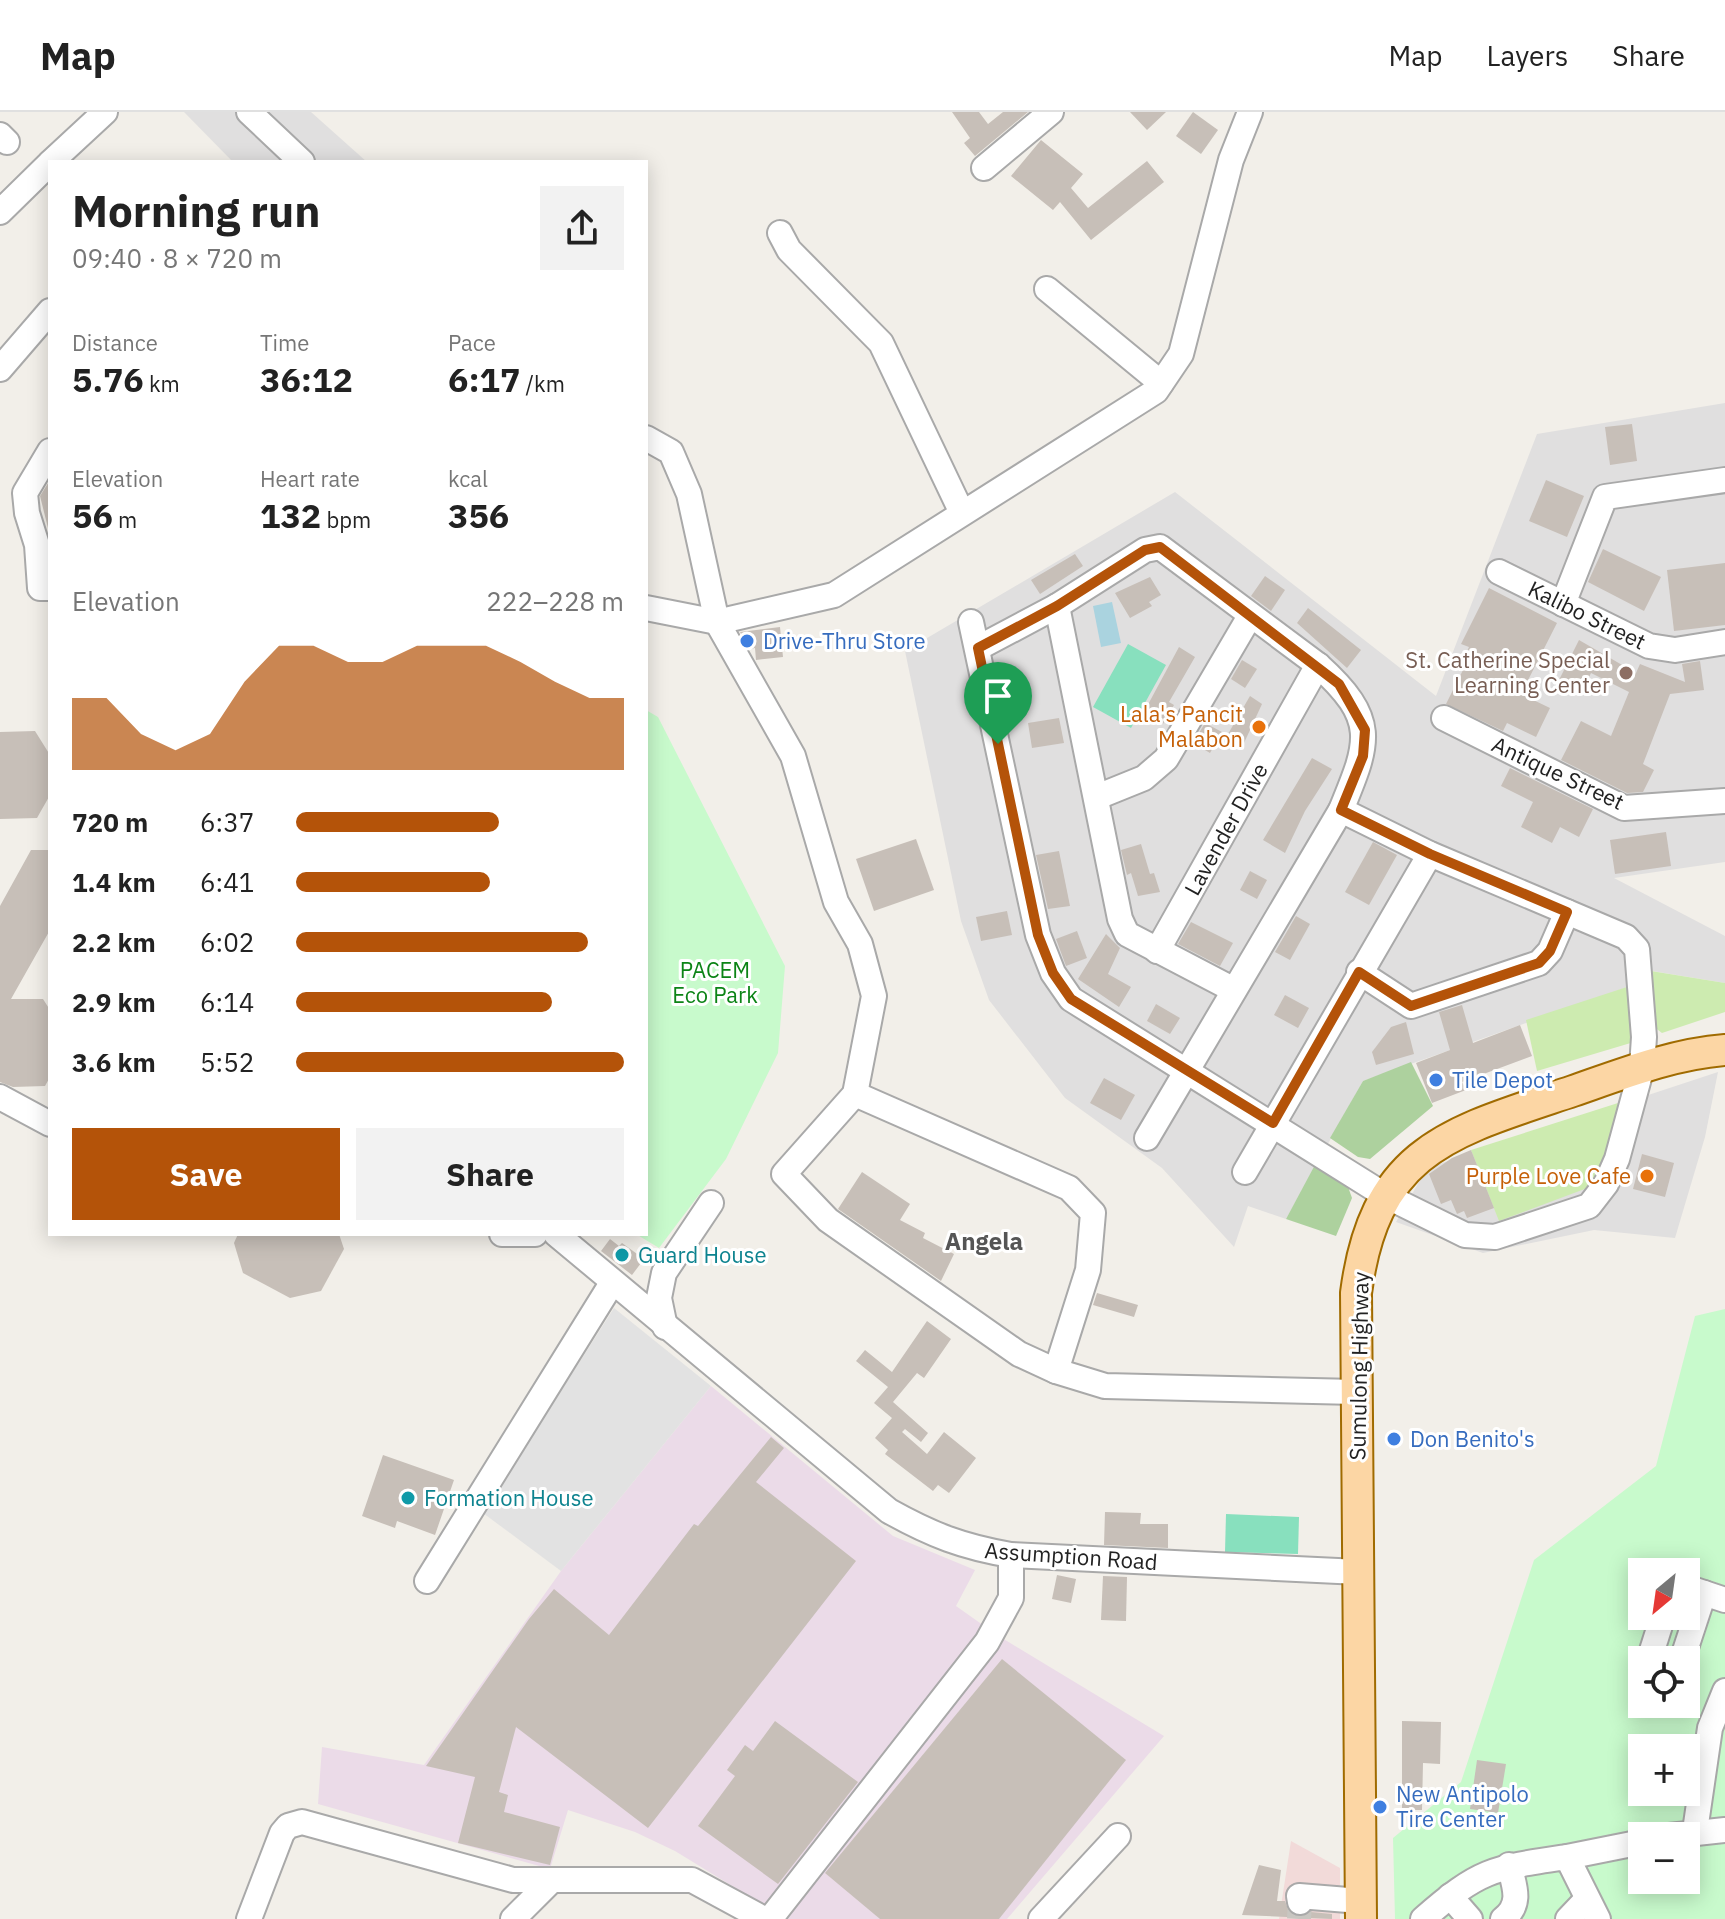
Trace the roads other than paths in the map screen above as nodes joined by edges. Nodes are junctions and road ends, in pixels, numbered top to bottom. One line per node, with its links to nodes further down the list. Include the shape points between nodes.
1 (105, 112): 5 (street)
2 (249, 112): 6 (street)
3 (1051, 112): 8 (street)
4 (1250, 112): 14 (street, via 1231,160 1181,354)
5 (55, 160)
6 (300, 160)
7 (48, 167): 9 (street)
8 (984, 168)
9 (0, 212)
10 (780, 233): 18 (street, via 789,250 881,343)
11 (1047, 289): 14 (street)
12 (48, 313): 13 (street)
13 (0, 369)
14 (1161, 383): 18 (street)
15 (648, 439): 25 (street, via 671,452 689,494)
16 (48, 455): 20 (street, via 26,503 37,545 40,588)
17 (1725, 480): 21 (street, via 1605,497)
18 (962, 513): 25 (street, via 834,595)
19 (1499, 572): 21 (street, Kalibo Street)
20 (48, 588)
21 (1563, 604): 27 (street, Kalibo Street, via 1649,646 1675,650)
22 (1057, 606): 24 (street, via 1145,550 1160,547); 28 (street); 31 (street)
23 (648, 608): 25 (street)
24 (1250, 616): 29 (street); 31 (street, via 1166,759 1144,778)
25 (717, 622): 42 (street, via 793,756 836,902 860,944 874,996)
26 (971, 622): 28 (street)
27 (1725, 642)
28 (978, 648): 41 (street, via 1038,935 1053,973 1071,999)
29 (1318, 665): 33 (street, via 1339,684 1365,730 1363,756); 36 (street, Lavender Drive)
30 (1444, 718): 32 (street, Antique Street, via 1624,808)
31 (1097, 797): 36 (street, via 1120,919 1127,934)
32 (1725, 801)
33 (1341, 810): 34 (street); 38 (street)
34 (1430, 854): 35 (street); 37 (street)
35 (1567, 912): 37 (street, via 1539,963 1411,1006); 40 (street, via 1626,937 1637,949)
36 (1157, 951): 38 (street)
37 (1359, 972): 45 (street)
38 (1234, 990): 41 (street)
39 (1725, 1050): 40 (main road, Sumulong Highway)
40 (1642, 1067): 48 (main road, Sumulong Highway, via 1464,1128 1426,1151); 48 (street, via 1617,1159 1589,1206 1495,1237 1465,1235)
41 (1187, 1070): 45 (street); 46 (street)
42 (855, 1094): 53 (street, via 1069,1188 1093,1213 1088,1270); 53 (street, via 784,1174 828,1220 1019,1354)
43 (0, 1097): 44 (street)
44 (48, 1123)
45 (1273, 1123): 47 (street); 48 (street)
46 (1147, 1138)
47 (1245, 1172)
48 (1386, 1196): 54 (main road, Sumulong Highway, via 1361,1253)
49 (711, 1203): 52 (street, via 664,1273 659,1298)
50 (558, 1236): 51 (street, Assumption Road)
51 (612, 1283): 52 (street, Assumption Road); 57 (street)
52 (665, 1327): 55 (street, Assumption Road, via 889,1511 932,1536)
53 (1056, 1371): 54 (street, via 1105,1386)
54 (1356, 1392): 56 (main road, Sumulong Highway)
55 (1011, 1555): 56 (street, Assumption Road); 76 (street, via 1011,1598 987,1642)
56 (1359, 1572): 73 (main road, Sumulong Highway)
57 (427, 1581)
58 (1705, 1593): 59 (street)
59 (1687, 1646)
60 (1725, 1691): 61 (street, via 1710,1728)
61 (1696, 1822)
62 (1725, 1830): 63 (street)
63 (1700, 1831)
64 (1118, 1836): 77 (street)
65 (1628, 1845): 66 (street)
66 (1567, 1857): 67 (street); 71 (street)
67 (1509, 1865): 69 (street, via 1483,1873); 80 (street, via 1517,1895)
68 (549, 1883): 72 (street, via 692,1880); 74 (street, via 513,1880 295,1822 282,1833); 75 (street)
69 (1450, 1896): 78 (street); 79 (street)
70 (1300, 1902): 73 (street, via 1299,1896)
71 (1593, 1909): 81 (street)
72 (725, 1910): 76 (street)
73 (1361, 1910)
74 (249, 1919)
75 (513, 1919)
76 (767, 1919)
77 (1041, 1919)
78 (1423, 1919)
79 (1470, 1919)
80 (1503, 1919)
81 (1568, 1919)

